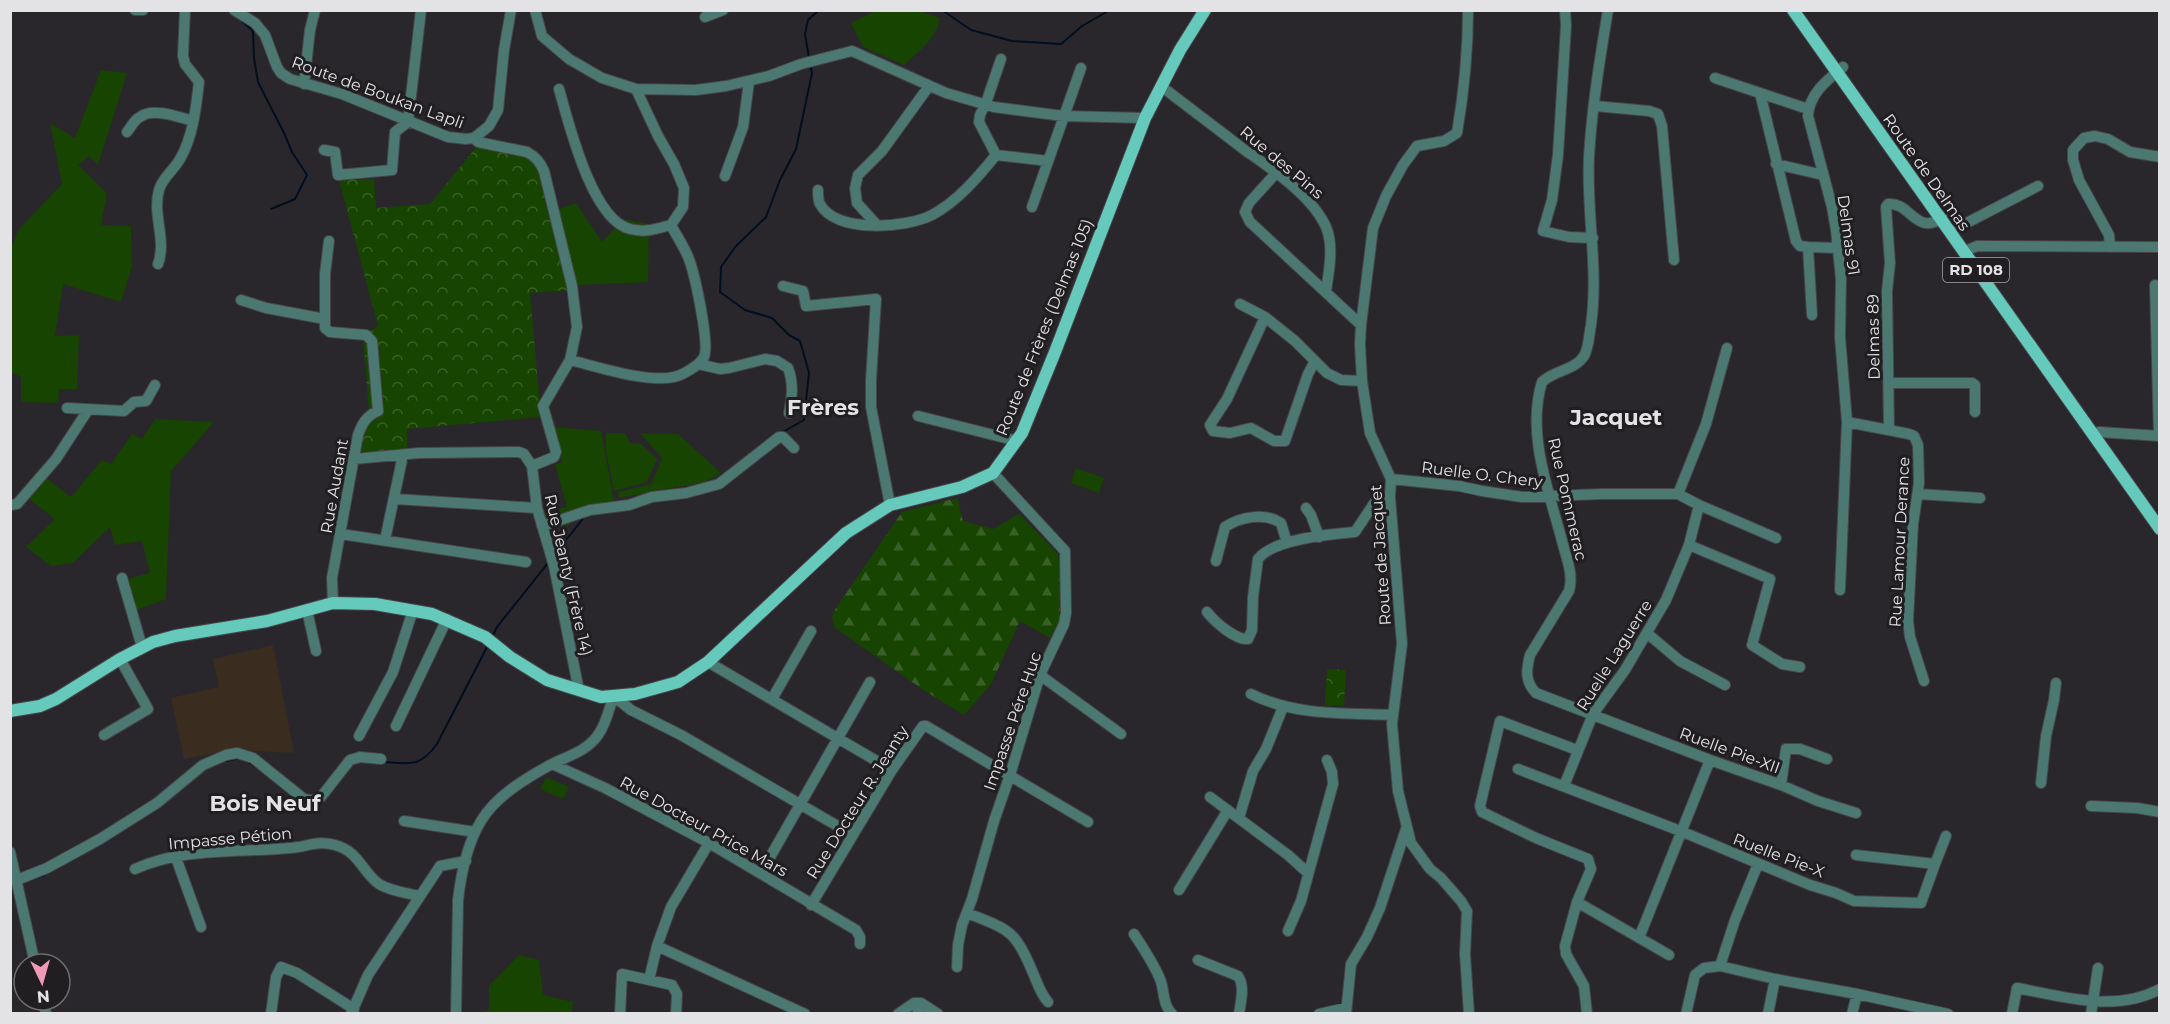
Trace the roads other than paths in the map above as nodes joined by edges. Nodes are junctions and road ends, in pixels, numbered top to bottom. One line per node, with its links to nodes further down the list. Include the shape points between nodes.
1 (135, 10): 2 (street)
2 (143, 10)
3 (185, 10): 33 (street, via 183,56 199,82)
4 (234, 10): 22 (street, Route de Boukan Lapli, via 255,23 265,35 281,73)
5 (315, 10): 22 (street)
6 (421, 10): 34 (street)
7 (511, 10): 36 (street, via 498,110 489,126)
8 (535, 10): 25 (street, via 542,36 569,59 602,78)
9 (723, 10): 16 (street)
10 (1205, 10): 24 (main road, Route de Frères (Delmas 105))
11 (1468, 10): 69 (street, Route de Jacquet, via 1464,93 1457,133 1444,141 1417,146 1386,196 1373,228)
12 (1565, 10): 52 (street, via 1558,155 1552,201 1543,231)
13 (1608, 10): 29 (street, Rue Pommerac)
14 (1793, 10): 19 (main road, Route de Delmas / RD 108)
15 (1802, 10): 19 (main road, Route de Delmas / RD 108)
16 (705, 17)
17 (1000, 59): 28 (street)
18 (1081, 68): 31 (street)
19 (1840, 70): 30 (street, via 1814,95); 48 (main road, Route de Delmas / RD 108)
20 (1715, 78): 27 (street)
21 (749, 82): 23 (street, via 852,51); 25 (street, via 696,90); 44 (street, via 743,127)
22 (304, 84): 34 (street, Route de Boukan Lapli, via 342,94)
23 (929, 86): 28 (street); 50 (street, via 882,151 858,175 857,203)
24 (1161, 86): 32 (main road, Route de Frères (Delmas 105)); 42 (street, Rue des Pins)
25 (636, 89): 49 (street, via 684,188 683,207)
26 (560, 90): 49 (street, via 589,182 608,215 627,229 648,232)
27 (1760, 93): 30 (street); 41 (street)
28 (985, 104): 31 (street); 38 (street, via 979,122)
29 (1595, 106): 52 (street, Rue Pommerac, via 1589,156); 59 (street, via 1658,114)
30 (1808, 109): 43 (street, Delmas 91)
31 (1063, 116): 32 (street); 40 (street)
32 (1145, 118): 86 (main road, Route de Frères (Delmas 105))
33 (193, 121): 35 (street, via 147,114 139,117); 60 (street, via 181,157 159,189 162,248)
34 (408, 122): 36 (street, Route de Boukan Lapli, via 448,137); 37 (street, via 395,132 392,170 338,175 335,152)
35 (127, 132)
36 (474, 138): 71 (street, Route de Boukan Lapli, via 527,152 544,171 572,286 577,327)
37 (324, 150)
38 (996, 155): 40 (street); 50 (street, via 974,182 932,215)
39 (2160, 157): 55 (street, via 2130,152 2101,137 2086,137 2073,150 2074,169 2109,235)
40 (1047, 161): 47 (street)
41 (1776, 164): 43 (street); 54 (street, via 1796,243)
42 (1276, 173): 63 (street, Rue des Pins, via 1308,201 1327,229 1330,247); 63 (street, via 1245,212 1250,222)
43 (1823, 175): 56 (street, Delmas 91)
44 (725, 176)
45 (2038, 186): 51 (street)
46 (818, 190): 50 (street, via 819,203 829,214 853,225)
47 (1032, 207)
48 (1943, 218): 51 (main road, Route de Delmas / RD 108); 58 (main road, Route de Delmas / RD 108); 75 (street, Delmas 89, via 1923,224 1896,204 1886,207 1890,254)
49 (671, 225): 73 (street, via 690,261 704,329 705,354)
50 (877, 225)
51 (1955, 229): 58 (main road, Route de Delmas / RD 108)
52 (1593, 238): 96 (street, Rue Pommerac, via 1588,345 1575,365 1548,376 1540,389 1538,450)
53 (329, 241): 68 (street)
54 (1808, 247): 56 (street); 66 (street)
55 (2110, 247): 57 (street); 58 (street, via 1977,246)
56 (1838, 248): 82 (street, Delmas 91)
57 (2160, 248)
58 (1966, 250): 84 (main road, Route de Delmas / RD 108); 106 (main road, Route de Delmas / RD 108)
59 (1674, 260)
60 (158, 264)
61 (2156, 285): 85 (street)
62 (783, 286): 100 (street, via 803,291 806,306 876,299 872,407)
63 (1326, 291): 69 (street)
64 (241, 300): 68 (street)
65 (1240, 304): 67 (street)
66 (1812, 315)
67 (1265, 317): 72 (street); 72 (street, via 1227,399 1210,425 1213,431 1230,433 1251,428 1274,441 1285,441)
68 (325, 319): 89 (street, Rue Audant, via 325,328 330,332 366,335 372,341 378,411 362,423)
69 (1361, 325): 74 (street, Route de Jacquet)
70 (1727, 348): 93 (street, via 1706,424)
71 (570, 360): 73 (street, via 661,378 675,377); 90 (street, Route de Boukan Lapli, via 543,406 555,456)
72 (1315, 361): 74 (street, via 1341,380)
73 (698, 364): 80 (street, via 720,369 765,358 777,361 788,368 792,380)
74 (1362, 381): 92 (street, Route de Jacquet, via 1370,433)
75 (1889, 382): 79 (street, via 1972,383); 83 (street, Delmas 89)
76 (155, 385): 78 (street, via 146,402 134,402 124,411)
77 (67, 408): 78 (street)
78 (88, 410): 99 (street, via 56,459 17,504)
79 (1975, 412)
80 (789, 413)
81 (918, 416): 86 (street)
82 (1847, 422): 83 (street, Rue Lamour Derance); 116 (street, Delmas 91)
83 (1889, 429): 94 (street, Rue Lamour Derance, via 1910,434 1916,440)
84 (2099, 432): 85 (street); 104 (main road, Route de Delmas / RD 108)
85 (2159, 436)
86 (1017, 441): 91 (main road, Route de Frères (Delmas 105))
87 (794, 448): 105 (street, via 779,437 719,484 590,510)
88 (403, 455): 89 (street); 90 (street, via 519,452); 98 (street)
89 (354, 459): 107 (street, Rue Audant)
90 (532, 466): 102 (street, Rue Jeanty (Frère 14))
91 (993, 473): 100 (main road, Route de Frères (Delmas 105), via 962,487); 129 (street, Impasse Pére Huc, via 1065,551 1066,613)
92 (1391, 478): 95 (street, Route de Jacquet); 96 (street, Ruelle O. Chery, via 1522,497)
93 (1678, 494): 96 (street, Ruelle O. Chery); 101 (street, Ruelle O. Chery)
94 (1918, 494): 97 (street); 130 (street, Rue Lamour Derance, via 1908,621)
95 (1390, 497): 108 (street, via 1375,502 1355,532); 141 (street, Route de Jacquet, via 1402,644)
96 (1551, 497): 140 (street, Rue Pommerac, via 1571,584 1530,655 1528,681 1536,693)
97 (1980, 498)
98 (394, 499): 102 (street); 110 (street)
99 (10, 505)
100 (890, 505): 127 (main road, Route de Frères (Delmas 105), via 839,538)
101 (1699, 505): 109 (street, Ruelle O. Chery); 112 (street, Ruelle Laguerre)
102 (537, 508): 105 (street, Rue Jeanty (Frère 14))
103 (1306, 508): 108 (street)
104 (2160, 518)
105 (542, 526): 134 (street, Rue Jeanty (Frère 14))
106 (2160, 529)
107 (341, 534): 110 (street); 117 (street, Rue Audant, via 332,578)
108 (1319, 537): 111 (street)
109 (1776, 538)
110 (385, 540): 114 (street)
111 (1287, 543): 113 (street, via 1276,519 1239,519 1225,527); 120 (street, via 1258,559 1250,637 1240,638)
112 (1689, 545): 123 (street, Ruelle Laguerre); 128 (street, via 1770,579 1752,645 1782,664)
113 (1216, 561)
114 (526, 562)
115 (123, 578): 124 (street)
116 (1840, 590)
117 (333, 603): 118 (main road, Route de Frères (Delmas 105)); 119 (main road, Route de Frères (Delmas 105))
118 (307, 610): 124 (main road, Route de Frères (Delmas 105)); 125 (street)
119 (413, 610): 121 (main road, Route de Frères (Delmas 105)); 145 (street, via 393,672)
120 (1207, 612)
121 (447, 619): 134 (main road, Route de Frères (Delmas 105), via 490,641 547,680); 142 (street)
122 (811, 631): 137 (street)
123 (1648, 634): 133 (street, via 1680,661); 140 (street, Ruelle Laguerre)
124 (142, 646): 126 (main road, Route de Frères (Delmas 105))
125 (316, 651)
126 (120, 658): 139 (main road, Route de Frères (Delmas 105), via 56,699); 144 (street, via 148,709)
127 (708, 662): 136 (main road, Route de Frères (Delmas 105), via 678,682); 137 (street)
128 (1800, 667)
129 (1040, 675): 143 (street); 155 (street, Impasse Pére Huc)
130 (1924, 681)
131 (870, 682): 146 (street)
132 (2056, 683): 156 (street)
133 (1725, 686)
134 (579, 691): 136 (main road, Route de Frères (Delmas 105))
135 (1251, 694): 138 (street)
136 (614, 697): 152 (street, via 598,736 581,751); 160 (street)
137 (772, 699): 146 (street)
138 (1283, 707): 141 (street); 165 (street, via 1266,749 1252,771)
139 (10, 711)
140 (1593, 714): 147 (street, Ruelle Laguerre); 151 (street, Ruelle Pie-XII)
141 (1393, 715): 168 (street, Route de Jacquet, via 1398,791)
142 (396, 726)
143 (1121, 734)
144 (104, 735)
145 (359, 735)
146 (838, 737): 154 (street); 160 (street)
147 (1577, 750): 158 (street, Ruelle Laguerre); 186 (street, via 1502,720 1480,806 1482,812 1588,859 1591,870)
148 (381, 759): 183 (street, via 350,760 321,797 309,800 246,755 226,755 203,765 157,803 100,839)
149 (1827, 759): 157 (street, via 1800,749 1786,749)
150 (1327, 760): 182 (street, via 1333,784)
151 (1710, 760): 157 (street, Ruelle Pie-XII); 170 (street)
152 (552, 764): 169 (street, via 500,798); 173 (street, Rue Docteur Price Mars)
153 (1518, 769): 158 (street, Ruelle Pie-X)
154 (892, 770): 155 (street, Rue Docteur R. Jeanty, via 920,728 926,726); 171 (street, Rue Docteur R. Jeanty)
155 (1010, 775): 167 (street, Rue Docteur R. Jeanty); 188 (street, Impasse Pére Huc)
156 (2041, 783)
157 (1781, 785): 164 (street, Ruelle Pie-XII)
158 (1564, 786): 170 (street, Ruelle Pie-X)
159 (1210, 796): 162 (street)
160 (798, 805): 171 (street); 181 (street)
161 (2091, 806): 163 (street)
162 (1228, 810): 165 (street); 184 (street)
163 (2160, 812)
164 (1856, 813)
165 (1239, 818): 182 (street)
166 (404, 821): 169 (street)
167 (1088, 822)
168 (1407, 829): 209 (street, via 1380,908 1351,964); 222 (street, Route de Jacquet, via 1418,854 1467,911)
169 (475, 832): 177 (street)
170 (1683, 832): 178 (street, Ruelle Pie-X); 192 (street)
171 (853, 835): 187 (street, Rue Docteur R. Jeanty)
172 (1946, 836): 179 (street)
173 (709, 843): 181 (street, Rue Docteur Price Mars); 194 (street, via 671,907)
174 (10, 852): 183 (street)
175 (175, 855): 180 (street, Impasse Pétion); 185 (street, Impasse Pétion, via 292,849 319,842 353,853 380,884); 189 (street)
176 (1856, 855): 179 (street)
177 (466, 861): 185 (street, via 440,866); 212 (street, via 458,900)
178 (1758, 864): 179 (street, Ruelle Pie-X, via 1854,901 1919,904); 198 (street)
179 (1935, 864)
180 (135, 869)
181 (761, 873): 187 (street, Rue Docteur Price Mars)
182 (1308, 873): 190 (street)
183 (17, 880): 195 (street)
184 (1179, 890)
185 (419, 896): 208 (street, via 368,975)
186 (1577, 902): 192 (street); 223 (street, via 1565,951 1584,986)
187 (811, 905): 193 (street, Rue Docteur Price Mars, via 856,930)
188 (967, 913): 199 (street, Impasse Pére Huc, via 958,945); 205 (street, via 1007,929 1018,940)
189 (201, 927)
190 (1288, 931)
191 (1134, 934): 219 (street, via 1152,960 1165,1004)
192 (1639, 938): 196 (street)
193 (860, 944)
194 (657, 946): 202 (street); 215 (street)
195 (32, 952)
196 (1669, 955)
197 (1198, 960): 220 (street, via 1238,976 1242,988)
198 (1720, 966): 201 (street); 224 (street, via 1704,968 1695,975)
199 (957, 967)
200 (2098, 968): 206 (street)
201 (1775, 979): 204 (street); 225 (street)
202 (649, 980): 213 (street, via 622,974); 214 (street, via 672,985 677,994)
203 (2160, 989): 206 (street, via 2123,1001)
204 (1857, 994): 210 (street); 226 (street)
205 (1048, 1002)
206 (2092, 1002): 228 (street, via 2017,988); 229 (street)
207 (914, 1003): 216 (street); 217 (street); 218 (street)
208 (352, 1011): 211 (street, via 312,981 281,967)
209 (1346, 1011): 221 (street)
210 (1935, 1012): 227 (street)
211 (271, 1014)
212 (456, 1014)
213 (620, 1014)
214 (676, 1014)
215 (805, 1014)
216 (898, 1014)
217 (920, 1014)
218 (938, 1014)
219 (1172, 1014)
220 (1239, 1014)
221 (1319, 1014)
222 (1469, 1014)
223 (1587, 1014)
224 (1686, 1014)
225 (1768, 1014)
226 (1852, 1014)
227 (1948, 1014)
228 (2012, 1014)
229 (2091, 1014)

